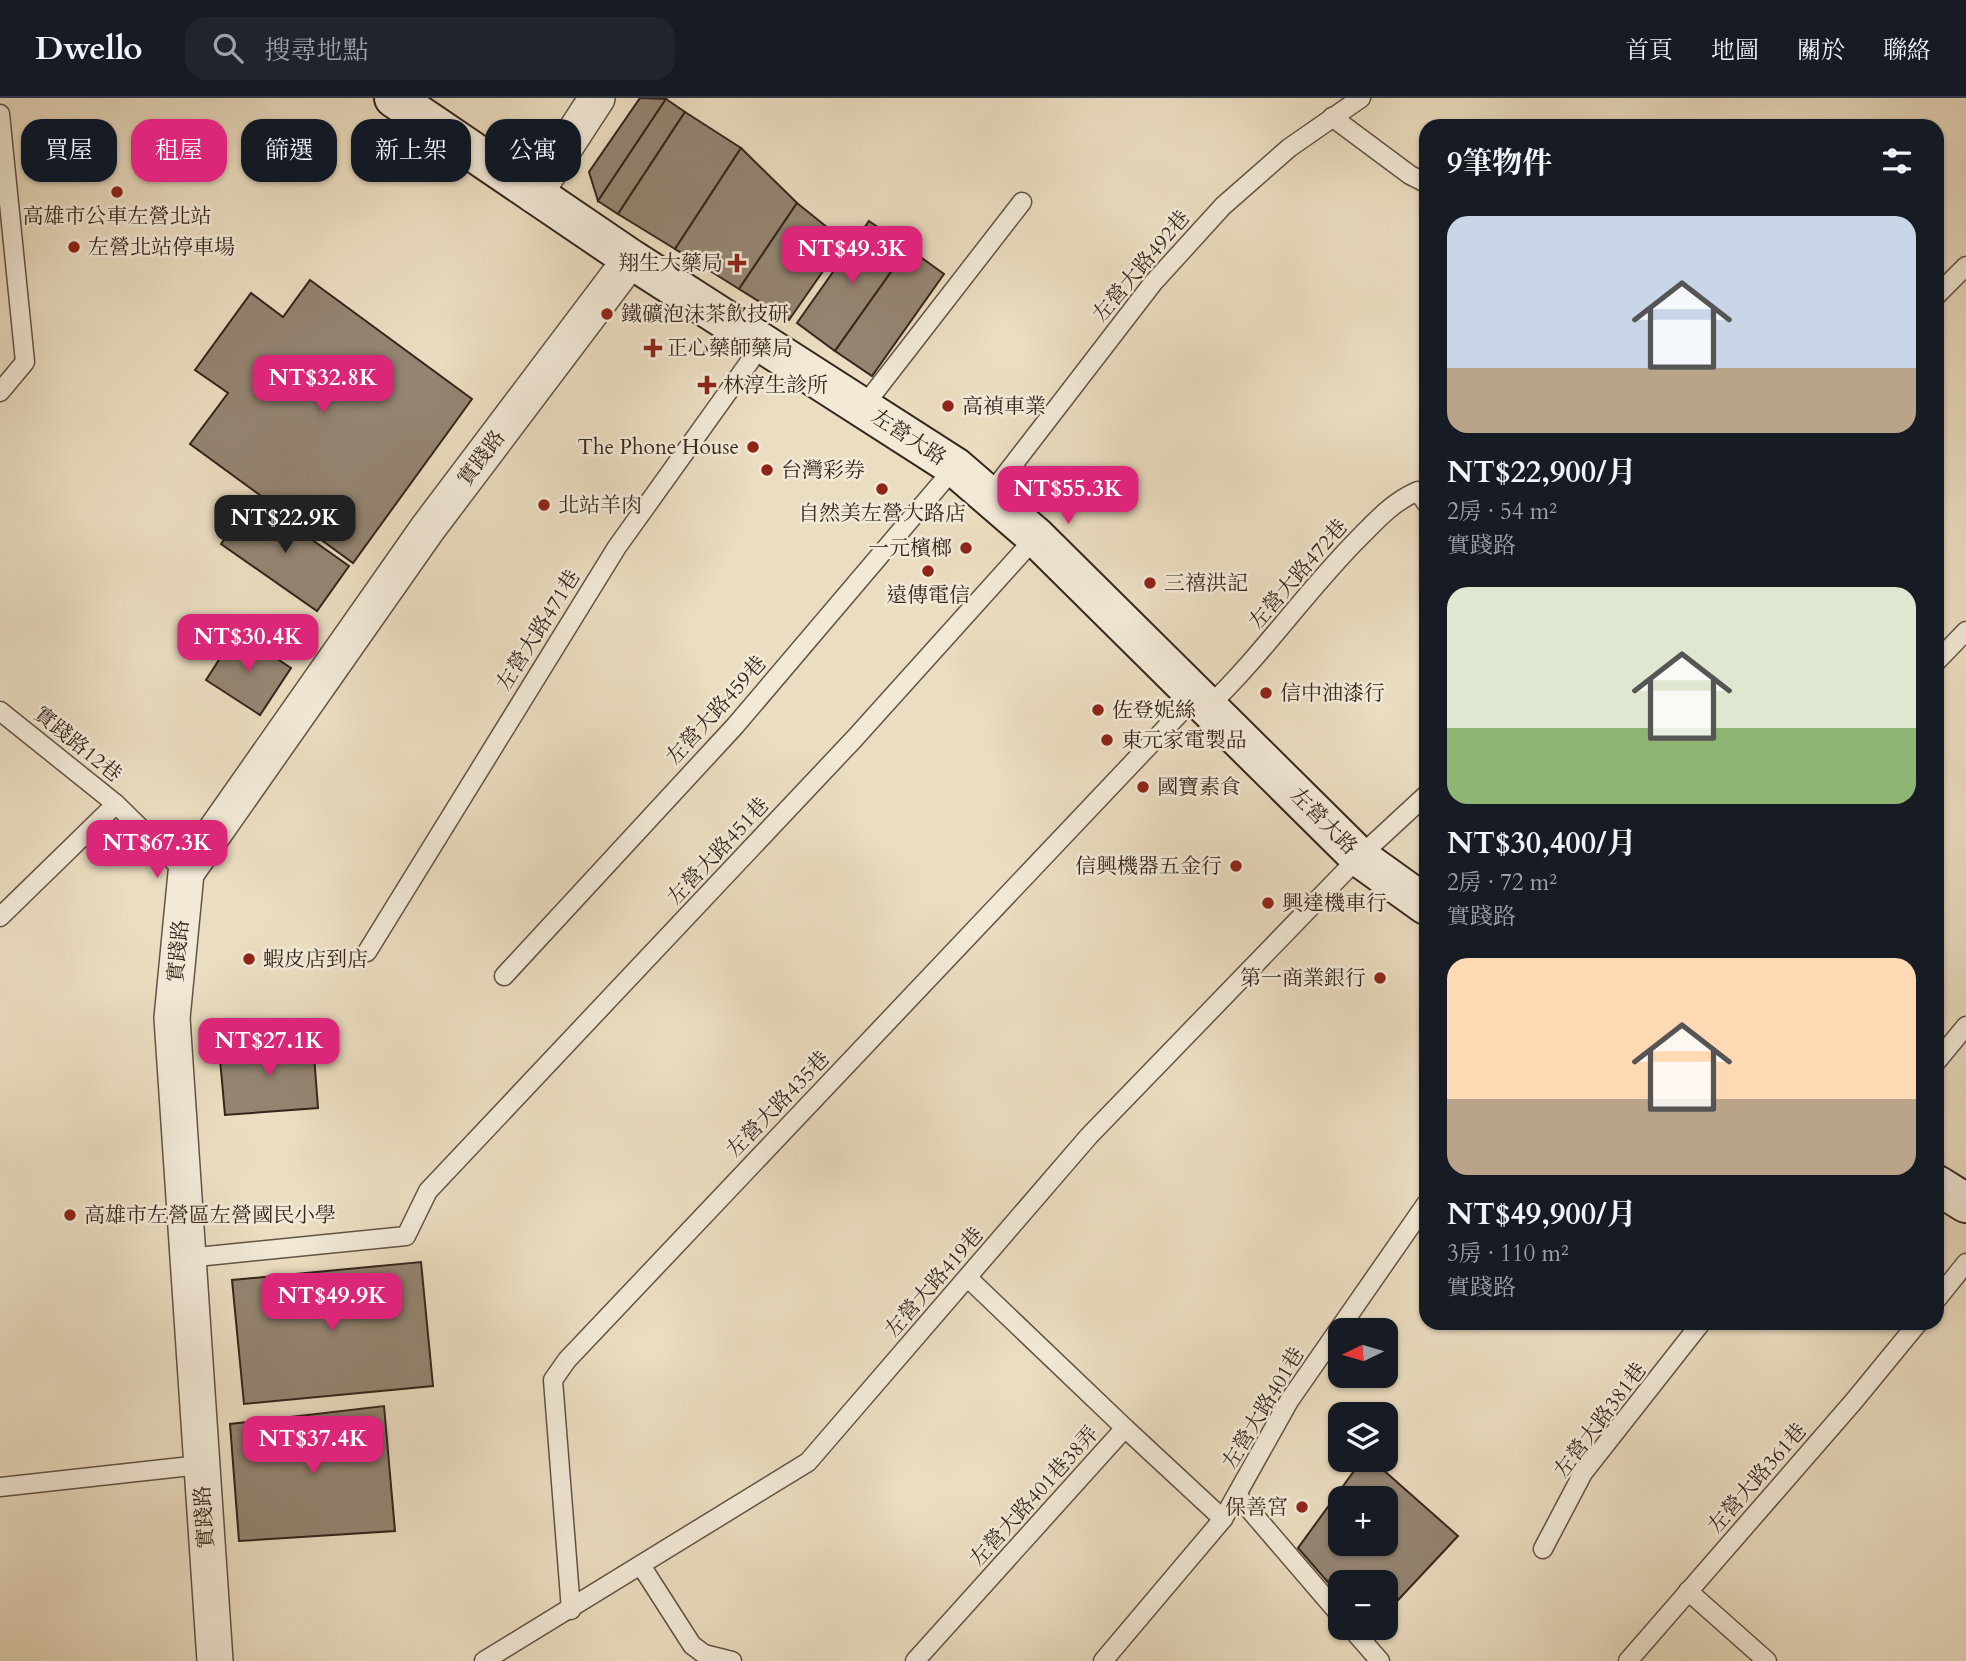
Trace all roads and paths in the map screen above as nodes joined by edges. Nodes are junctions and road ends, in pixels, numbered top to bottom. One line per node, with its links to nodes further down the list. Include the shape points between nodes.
1 (394, 98): 7 (street, 左營大路)
2 (597, 98): 7 (street)
3 (1361, 98): 5 (lane, 左營大路492巷)
4 (0, 114): 13 (lane, via 25,362)
5 (1332, 117): 6 (lane); 17 (lane, 左營大路492巷, via 1254,176 1153,283)
6 (1419, 179)
7 (534, 195): 9 (street, 左營大路)
8 (1022, 202): 14 (lane)
9 (631, 259): 12 (street, 左營大路); 26 (street, 實踐路, via 428,528)
10 (1966, 266): 11 (lane)
11 (1944, 288)
12 (763, 343): 14 (street, 左營大路); 29 (lane, 左營大路471巷, via 617,547)
13 (0, 392)
14 (863, 407): 15 (street, 左營大路)
15 (955, 467): 17 (street, 左營大路); 30 (lane, 左營大路459巷, via 735,726)
16 (1419, 492): 21 (lane, 左營大路472巷, via 1397,500 1322,575 1241,674)
17 (989, 496): 18 (street, 左營大路)
18 (1036, 537): 21 (street, 左營大路); 36 (lane, 左營大路451巷, via 855,738 428,1191 405,1236)
19 (1966, 631): 20 (lane)
20 (1944, 654)
21 (1203, 701): 25 (street, 左營大路); 51 (lane, 左營大路435巷, via 566,1360 553,1380)
22 (0, 711): 24 (lane, 實踐路12巷)
23 (1419, 801): 25 (lane, 左營大路419巷)
24 (116, 804): 26 (lane, 實踐路12巷); 28 (lane)
25 (1359, 857): 27 (street, 左營大路); 38 (lane, 左營大路419巷, via 1089,1136)
26 (186, 873): 36 (street, 實踐路, via 172,1018)
27 (1419, 900)
28 (0, 917)
29 (367, 952)
30 (503, 976)
31 (1966, 1026): 32 (lane)
32 (1944, 1053)
33 (1944, 1189): 34 (street)
34 (1966, 1203)
35 (1419, 1214): 45 (lane, 左營大路401巷, via 1289,1401)
36 (187, 1258): 43 (street, 實踐路)
37 (1966, 1263): 39 (lane)
38 (968, 1278): 42 (lane); 48 (lane, 左營大路419巷, via 808,1462)
39 (1944, 1290)
40 (1695, 1330): 47 (lane, 左營大路381巷, via 1583,1473)
41 (1911, 1330): 49 (lane, 左營大路361巷)
42 (1125, 1429): 46 (lane, 左營大路401巷38弄); 56 (lane, 左營大路401巷38弄)
43 (200, 1465): 44 (lane); 53 (street, 實踐路)
44 (0, 1486)
45 (1237, 1496): 46 (lane, 左營大路401巷); 50 (lane)
46 (1223, 1519): 57 (lane, 左營大路401巷)
47 (1543, 1549)
48 (642, 1567): 51 (lane, 左營大路419巷); 55 (lane, via 692,1645 704,1654)
49 (1688, 1591): 59 (lane, 左營大路361巷); 60 (lane)
50 (1328, 1601)
51 (571, 1610): 54 (lane, 左營大路419巷)
52 (1362, 1640): 58 (lane)
53 (215, 1661)
54 (484, 1661)
55 (733, 1661)
56 (915, 1661)
57 (1103, 1661)
58 (1380, 1661)
59 (1628, 1661)
60 (1767, 1661)

